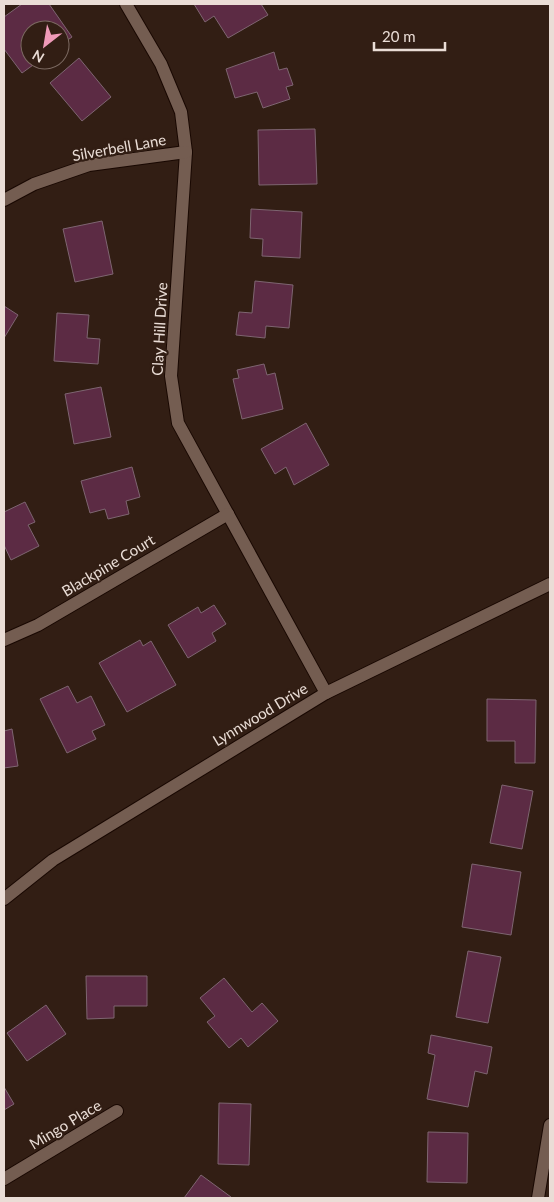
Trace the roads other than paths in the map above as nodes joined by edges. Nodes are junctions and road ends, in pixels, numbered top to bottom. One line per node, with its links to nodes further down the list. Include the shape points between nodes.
1 (126, 4): 2 (street, Clay Hill Drive, via 161,64 181,112)
2 (186, 152): 3 (street, Silverbell Lane, via 89,165 34,184); 4 (street, Clay Hill Drive, via 171,376 178,423)
3 (4, 200)
4 (228, 514): 6 (street, Blackpine Court, via 38,625); 7 (street, Clay Hill Drive)
5 (550, 584): 7 (street, Lynnwood Drive)
6 (4, 640)
7 (326, 693): 8 (street, Lynnwood Drive, via 53,860)
8 (4, 899)
9 (117, 1111): 11 (street, Mingo Place)
10 (550, 1125): 12 (street)
11 (4, 1179)
12 (538, 1198)

